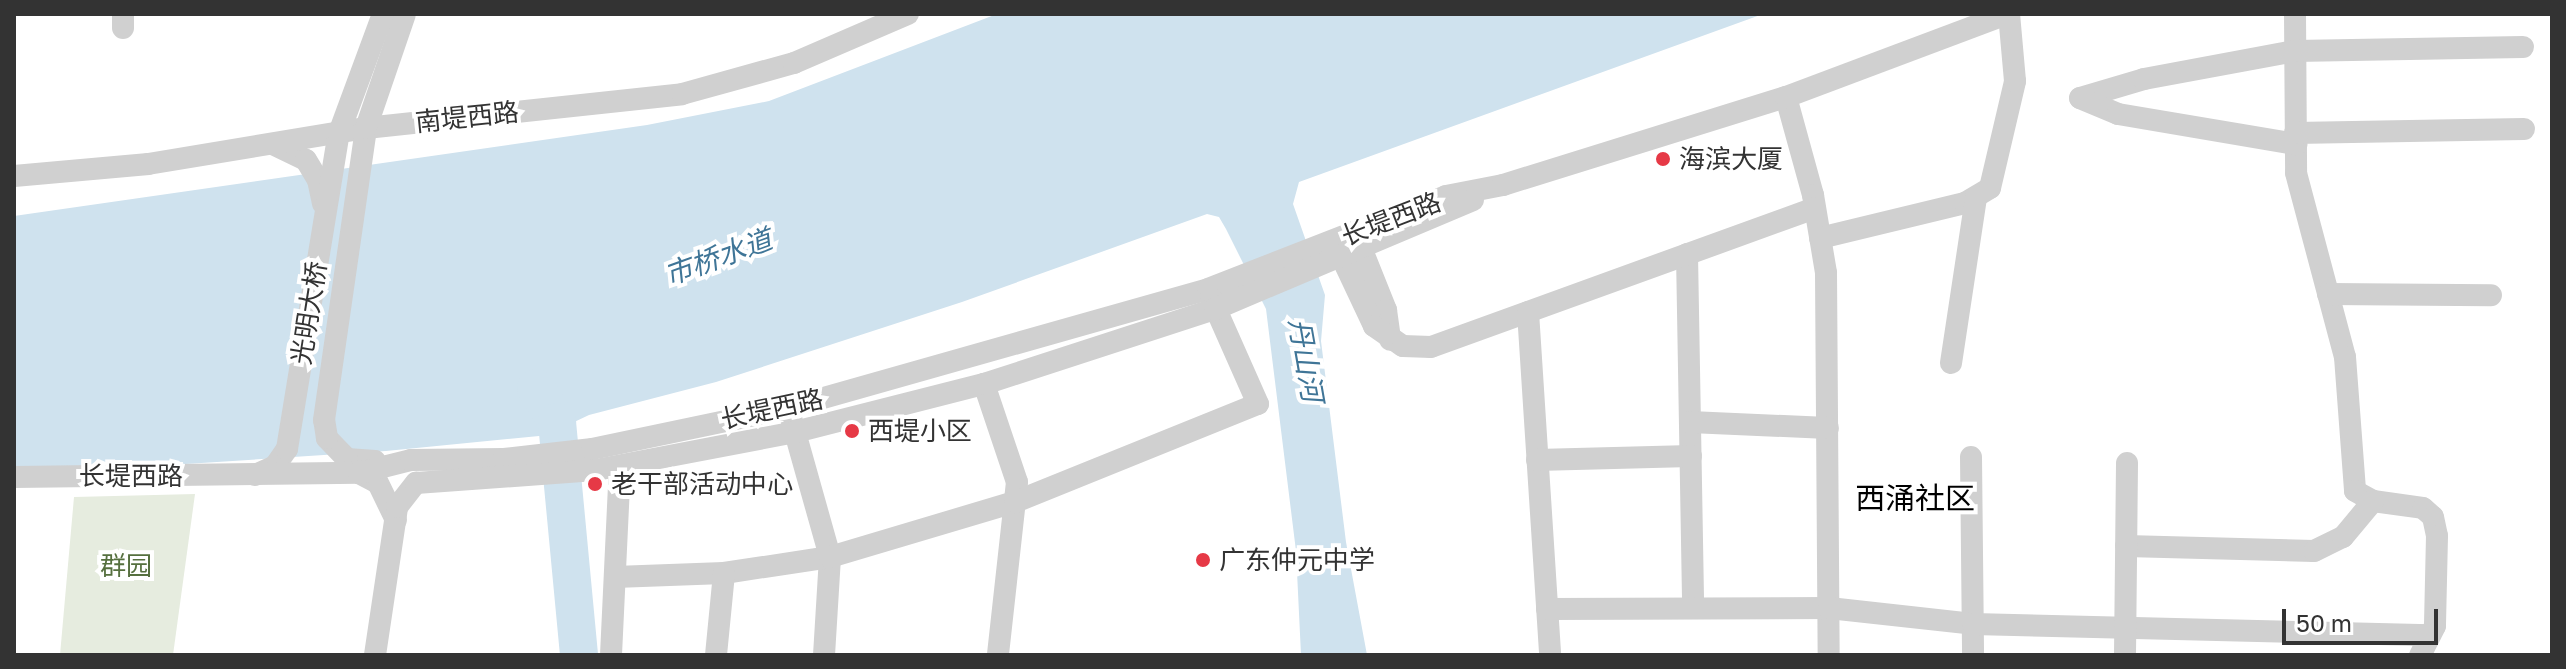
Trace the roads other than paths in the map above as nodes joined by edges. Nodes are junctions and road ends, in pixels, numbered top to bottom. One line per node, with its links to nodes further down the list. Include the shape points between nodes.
1 (383, 14): 13 (street, 光明大桥)
2 (405, 14): 9 (street, 光明大桥)
3 (908, 14): 9 (street, 南堤西路, via 794,63 713,88)
4 (2008, 14): 8 (street, 长堤西路); 16 (street, via 2015,81 1990,188)
5 (2295, 14): 7 (street)
6 (2523, 47): 7 (street)
7 (2295, 51): 11 (street); 11 (street, via 2144,79 2080,98 2118,114)
8 (1786, 97): 15 (street, 长堤西路); 17 (street)
9 (366, 128): 13 (street, 南堤西路); 37 (street, 光明大桥, via 324,420 327,438)
10 (2524, 129): 11 (street)
11 (2296, 139): 22 (street, via 2296,173)
12 (273, 144): 13 (street, 南堤西路); 14 (street, 南堤西路, via 148,164); 18 (street, via 306,160 318,180)
13 (337, 144): 18 (street, 光明大桥)
14 (14, 176)
15 (1503, 185): 20 (street, 长堤西路); 20 (street, 长堤西路, via 1446,196)
16 (1976, 197): 19 (street); 26 (street)
17 (1815, 208): 19 (street); 21 (street)
18 (325, 216): 40 (street, 光明大桥, via 287,449 275,466)
19 (1820, 238): 30 (street, via 1826,273)
20 (1341, 254): 24 (street, 长堤西路); 25 (street, via 1386,310 1390,340 1431,347)
21 (1687, 254): 25 (street); 29 (street)
22 (2328, 294): 23 (street); 42 (street, via 2345,357 2355,491)
23 (2491, 295)
24 (1212, 299): 27 (street, 长堤西路); 28 (street, 长堤西路); 43 (street, via 1258,404)
25 (1528, 312): 35 (street)
26 (1951, 363)
27 (984, 384): 31 (street, 长堤西路); 43 (street, via 1017,482)
28 (788, 408): 31 (street); 34 (street, 长堤西路)
29 (1690, 422): 30 (street); 32 (street)
30 (1828, 428): 50 (street)
31 (795, 432): 38 (street, 长堤西路); 46 (street)
32 (1691, 456): 35 (street); 49 (street)
33 (1971, 457): 52 (street)
34 (594, 460): 38 (street, 长堤西路); 39 (street, 长堤西路)
35 (1537, 460): 51 (street)
36 (2127, 463): 45 (street)
37 (353, 466): 39 (street, 长堤西路, via 411,460); 40 (street, 长堤西路); 44 (street, 光明大桥, via 378,483)
38 (620, 466): 48 (street)
39 (504, 469): 44 (street, 长堤西路, via 416,483 401,498)
40 (254, 476): 41 (street, 长堤西路)
41 (14, 477)
42 (2373, 501): 45 (street, via 2343,537 2314,551); 54 (street, via 2423,508 2433,517 2437,536)
43 (1015, 502): 46 (street); 59 (street)
44 (396, 520): 55 (street, 长堤西路)
45 (2126, 546): 53 (street)
46 (830, 557): 47 (street); 58 (street)
47 (724, 573): 48 (street); 57 (street)
48 (615, 577): 56 (street)
49 (1693, 607): 50 (street); 51 (street)
50 (1829, 608): 52 (street); 61 (street)
51 (1547, 609): 60 (street)
52 (1973, 624): 53 (street); 62 (street)
53 (2125, 629): 54 (street); 63 (street)
54 (2425, 645)
55 (375, 655)
56 (611, 655)
57 (716, 655)
58 (824, 655)
59 (998, 655)
60 (1550, 655)
61 (1829, 655)
62 (1973, 655)
63 (2125, 655)

